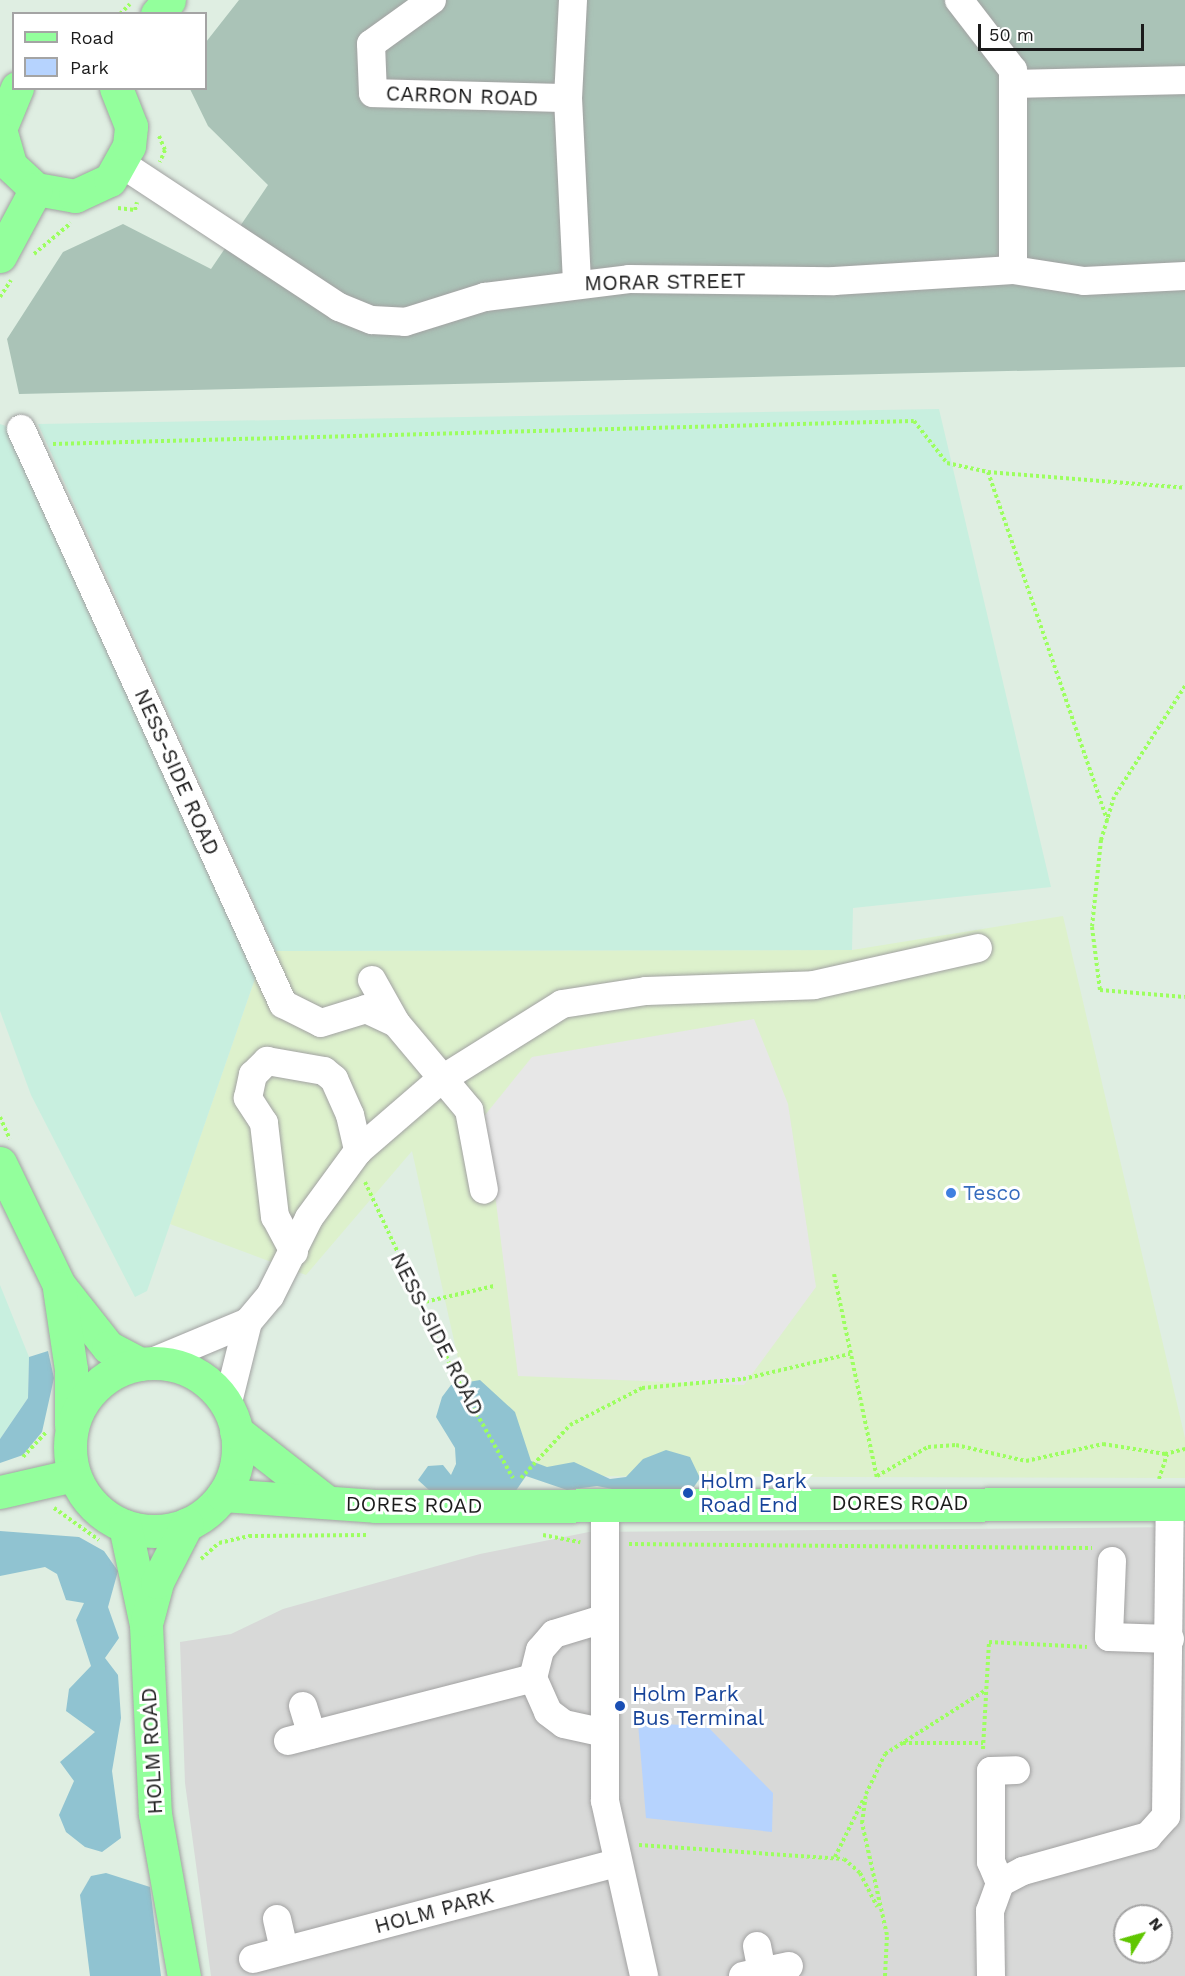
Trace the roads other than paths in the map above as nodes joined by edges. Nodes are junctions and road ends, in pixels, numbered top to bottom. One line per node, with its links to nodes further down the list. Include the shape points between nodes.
1 (170, 0): 5 (main road)
2 (432, 0): 9 (street, CARRON ROAD, via 371,44 373,93)
3 (573, 0): 9 (street, CARRON ROAD)
4 (959, 0): 7 (street, via 1009,57)
5 (159, 12)
6 (1185, 80): 7 (street)
7 (1015, 84): 14 (street)
8 (117, 90): 11 (main road, via 131,126)
9 (568, 98): 16 (street, CARRON ROAD)
10 (7, 103): 12 (main road, via 2,148 21,179)
11 (122, 164): 12 (main road, via 93,190 55,196); 16 (street, MORAR STREET, via 339,307 372,320 405,322 485,297)
12 (36, 189): 13 (main road)
13 (0, 256)
14 (1013, 270): 15 (street, MORAR STREET, via 1084,281); 16 (street, MORAR STREET, via 834,281)
15 (1185, 276)
16 (578, 283)
17 (25, 437): 20 (street, NESS-SIDE ROAD, via 283,1004 321,1023 366,1009)
18 (978, 948): 21 (street, via 814,985 646,991 562,1004)
19 (372, 980): 20 (street, NESS-SIDE ROAD)
20 (396, 1023): 21 (street, NESS-SIDE ROAD)
21 (439, 1081): 23 (street); 24 (street, NESS-SIDE ROAD, via 469,1110)
22 (7, 1156): 26 (main road)
23 (355, 1156): 25 (street, via 309,1218); 25 (street, via 350,1115 334,1079 324,1071 267,1061 253,1075 248,1098 264,1123 275,1217)
24 (484, 1190)
25 (294, 1252): 27 (street)
26 (59, 1285): 28 (main road, via 102,1341); 30 (main road, via 71,1368)
27 (248, 1322): 28 (street); 29 (street)
28 (145, 1363): 29 (main road, via 196,1375); 30 (main road, via 95,1387)
29 (232, 1418): 33 (main road, via 234,1472); 34 (main road, DORES ROAD)
30 (60, 1427): 31 (main road)
31 (74, 1475): 32 (main road); 38 (main road)
32 (0, 1492)
33 (223, 1495): 34 (main road, DORES ROAD); 37 (main road)
34 (328, 1502): 36 (main road, DORES ROAD)
35 (1177, 1504): 36 (main road, DORES ROAD, via 881,1489); 42 (street)
36 (604, 1507): 40 (street)
37 (187, 1524): 38 (main road); 41 (main road, via 157,1582)
38 (116, 1537): 41 (main road, HOLM ROAD)
39 (1105, 1555): 42 (street, via 1109,1637)
40 (603, 1620): 43 (street, via 554,1634 540,1650); 46 (street)
41 (146, 1625): 54 (main road, HOLM ROAD, via 155,1814)
42 (1170, 1639): 45 (street)
43 (533, 1678): 44 (street, via 300,1738); 46 (street, via 540,1699 556,1718)
44 (303, 1706)
45 (1176, 1727): 48 (street)
46 (605, 1733): 49 (street, via 605,1801)
47 (1004, 1771): 50 (street, via 991,1862)
48 (1176, 1818): 50 (street, via 1148,1836 1023,1871)
49 (616, 1863): 52 (street, HOLM PARK); 55 (street)
50 (1000, 1883): 56 (street, via 990,1911)
51 (277, 1919): 52 (street)
52 (284, 1950): 53 (street, HOLM PARK)
53 (253, 1959)
54 (184, 1976)
55 (644, 1976)
56 (991, 1976)

